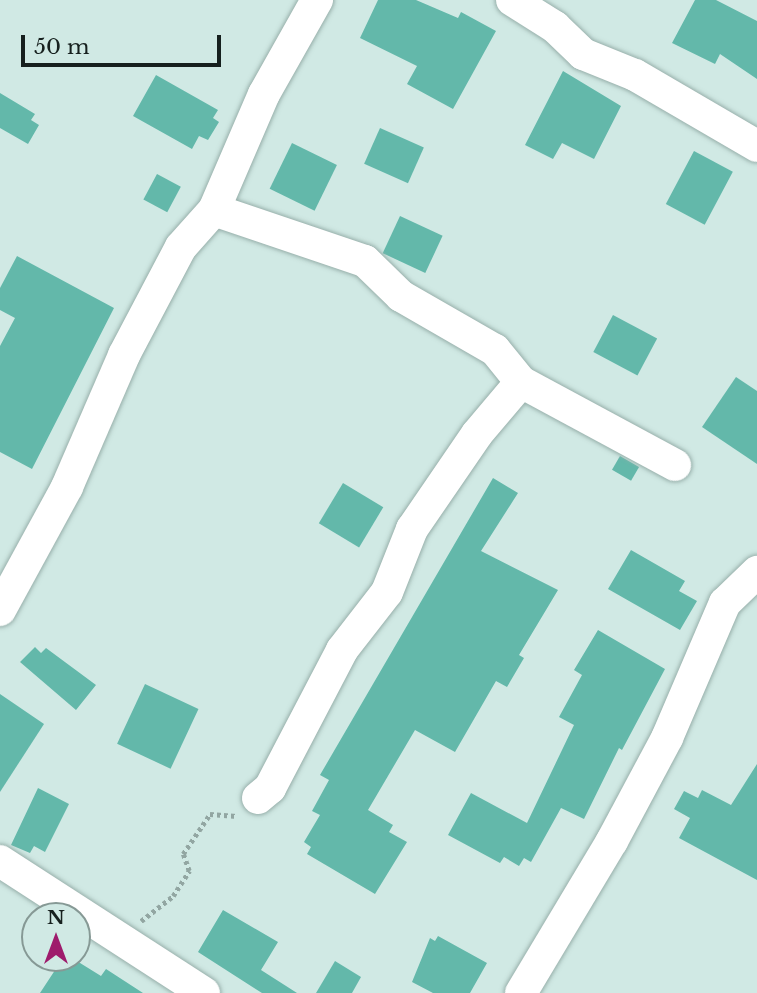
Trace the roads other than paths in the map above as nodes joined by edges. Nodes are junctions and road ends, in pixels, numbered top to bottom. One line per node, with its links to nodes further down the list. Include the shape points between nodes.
1 (317, 0): 4 (street, via 264,94)
2 (512, 0): 3 (street, via 555,27 583,54 635,75)
3 (757, 146)
4 (214, 210): 5 (street, via 365,261 401,296 495,350); 8 (street, via 181,247 124,355 67,486)
5 (521, 382): 6 (street); 9 (street, via 477,434 412,529 387,592 342,650 270,788)
6 (674, 465)
7 (757, 572): 12 (street, via 725,603 661,750)
8 (0, 610)
9 (258, 798)
10 (0, 861): 11 (street)
11 (204, 993)
12 (521, 993)

